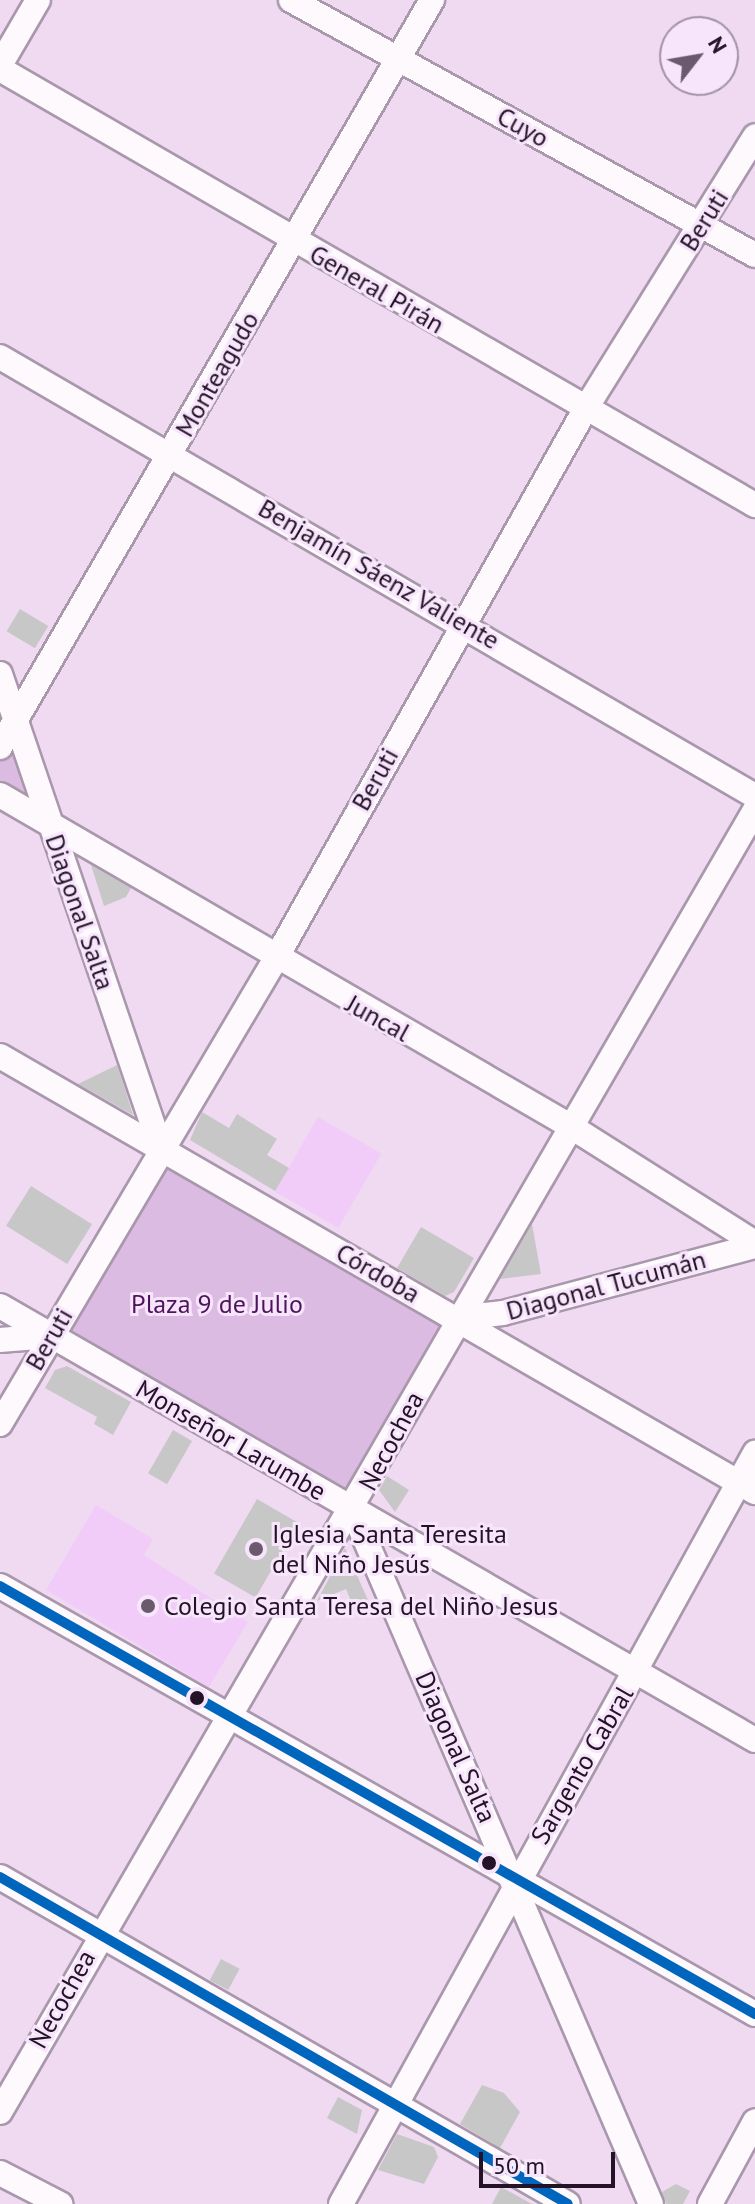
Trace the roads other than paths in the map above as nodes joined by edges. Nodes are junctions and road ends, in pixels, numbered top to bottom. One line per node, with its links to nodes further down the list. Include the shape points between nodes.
1 (38, 0): 5 (street)
2 (291, 0): 4 (street, Cuyo)
3 (432, 0): 4 (street, Monteagudo)
4 (398, 59): 7 (street, Cuyo); 8 (street, Monteagudo)
5 (0, 67): 8 (street, General Pirán)
6 (755, 136): 7 (street, Beruti)
7 (701, 225): 9 (street, Cuyo); 11 (street, Beruti)
8 (293, 241): 11 (street, General Pirán); 12 (street, Monteagudo)
9 (755, 255)
10 (0, 357): 12 (street, Benjamín Sáenz Valiente)
11 (586, 408): 13 (street, General Pirán); 14 (street, Beruti)
12 (172, 454): 14 (street, Benjamín Sáenz Valiente); 16 (street, Monteagudo)
13 (755, 505)
14 (462, 622): 19 (street, Benjamín Sáenz Valiente); 22 (street, Beruti)
15 (0, 674): 16 (street, Diagonal Salta)
16 (15, 721): 17 (street, Monteagudo); 21 (street, Diagonal Salta)
17 (0, 747)
18 (0, 795): 21 (street, Juncal)
19 (755, 796)
20 (755, 810): 24 (street, Necochea)
21 (49, 823): 22 (street, Juncal); 25 (street, Diagonal Salta)
22 (275, 960): 24 (street, Juncal); 25 (street, Beruti)
23 (0, 1056): 25 (street, Córdoba)
24 (570, 1126): 26 (street, Juncal); 28 (street, Necochea)
25 (161, 1149): 28 (street, Córdoba); 29 (street, Beruti)
26 (755, 1244): 28 (street, Diagonal Tucumán, via 503,1313)
27 (0, 1306): 29 (street, Monseñor Larumbe)
28 (457, 1318): 33 (street, Córdoba); 34 (street, Necochea)
29 (50, 1336): 30 (street); 31 (street, Beruti); 34 (street, Monseñor Larumbe)
30 (0, 1340)
31 (0, 1424)
32 (755, 1453): 33 (street, Sargento Cabral)
33 (747, 1488): 36 (street, Sargento Cabral)
34 (353, 1511): 36 (street, Monseñor Larumbe); 37 (street, Necochea); 40 (street, Diagonal Salta)
35 (0, 1586): 37 (street)
36 (634, 1674): 38 (street, Monseñor Larumbe); 40 (street, Sargento Cabral)
37 (228, 1720): 40 (street); 41 (street, Necochea)
38 (755, 1740)
39 (0, 1877): 41 (street)
40 (515, 1883): 42 (street); 43 (street, Sargento Cabral); 50 (street, Diagonal Salta)
41 (98, 1933): 43 (street); 44 (street, Necochea)
42 (755, 2014)
43 (393, 2108): 48 (street, Sargento Cabral); 49 (street)
44 (0, 2112)
45 (755, 2121): 51 (street)
46 (0, 2173): 47 (street)
47 (60, 2204)
48 (341, 2204)
49 (568, 2204)
50 (651, 2204)
51 (710, 2204)

